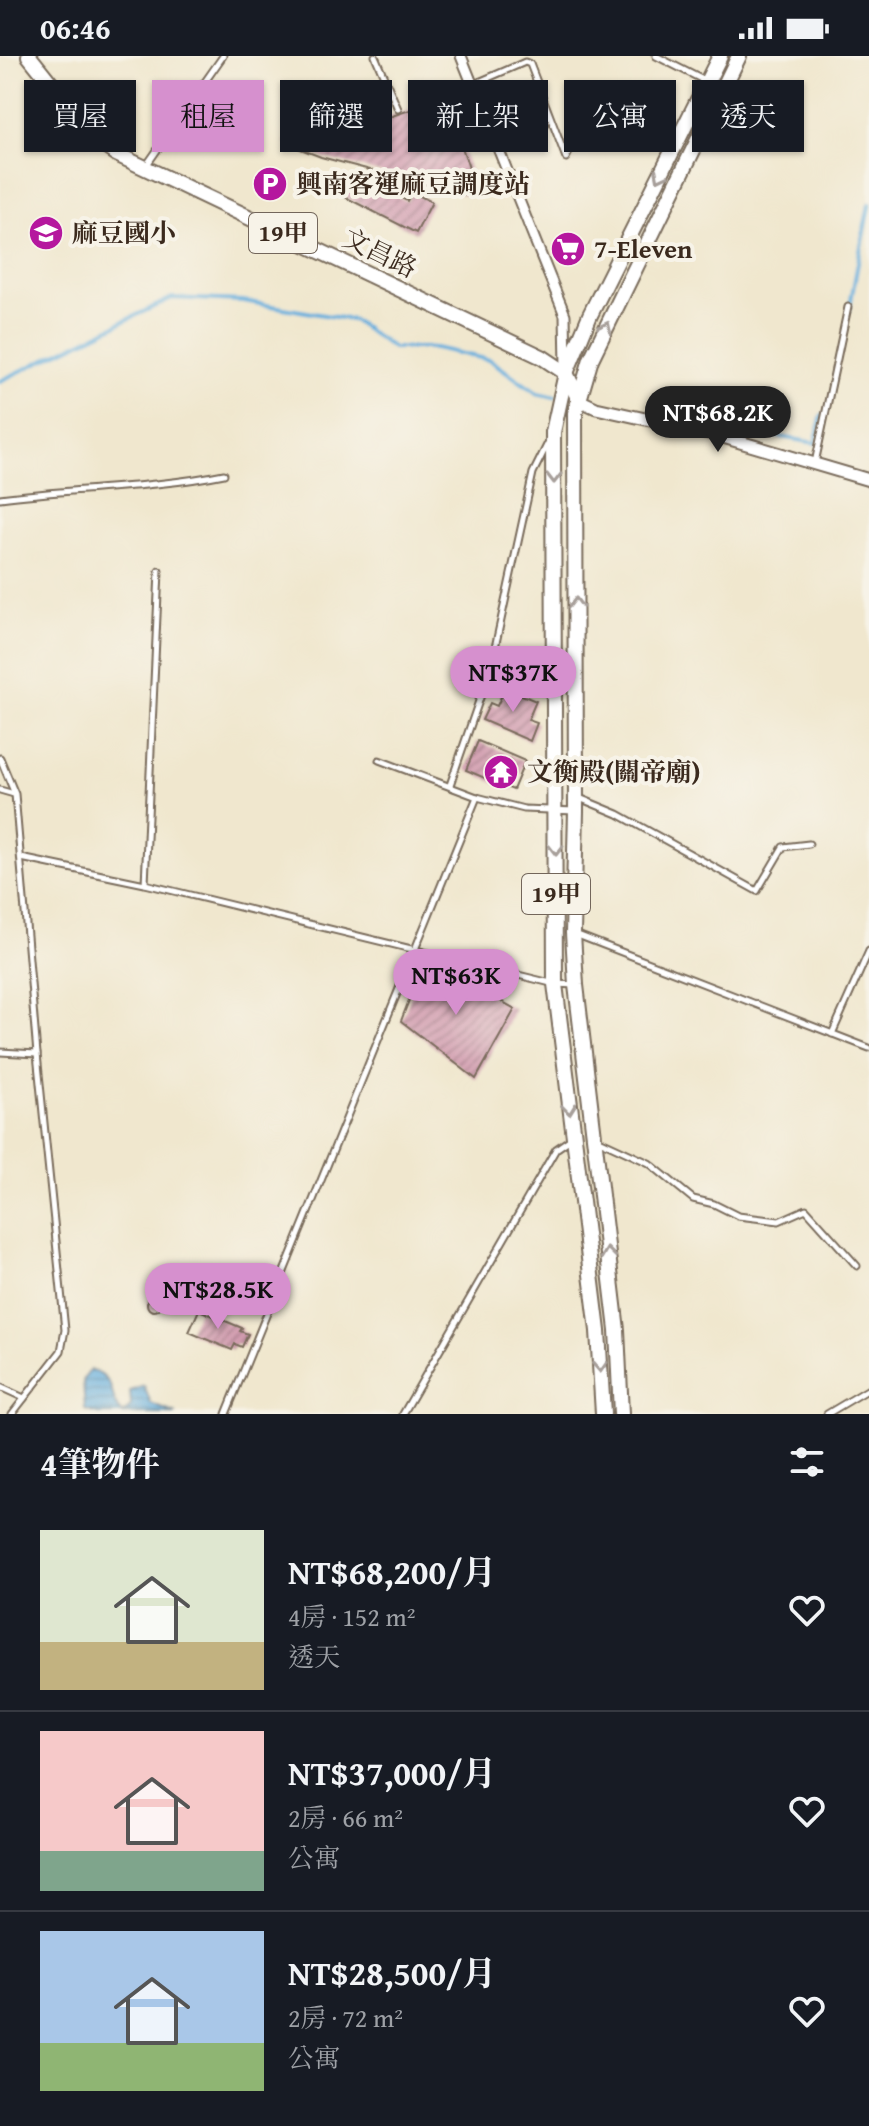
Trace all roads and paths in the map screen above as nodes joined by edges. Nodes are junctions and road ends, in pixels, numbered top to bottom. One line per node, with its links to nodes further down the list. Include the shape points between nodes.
1 (223, 56): 18 (lane)
2 (375, 56): 13 (lane)
3 (461, 56): 8 (street)
4 (656, 56): 11 (lane)
5 (720, 56): 12 (main road)
6 (739, 56): 21 (main road, one-way to 6, via 591,359)
7 (33, 57): 18 (main road, 文昌路 / 19甲, via 96,140)
8 (470, 80)
9 (482, 80): 10 (lane, via 525,62)
10 (536, 80)
11 (703, 80)
12 (708, 80)
13 (398, 109)
14 (548, 111): 17 (lane, via 566,158)
15 (692, 112): 20 (main road, one-way to 20)
16 (499, 152): 20 (street, via 565,315)
17 (569, 152)
18 (145, 167): 20 (main road, 文昌路 / 19甲)
19 (848, 307): 23 (lane)
20 (566, 373): 21 (main road); 22 (main road, 19甲)
21 (579, 400): 23 (street); 34 (main road, 19甲, one-way to 21)
22 (553, 432): 30 (lane, via 533,473 491,666); 35 (main road, 19甲, one-way to 35)
23 (815, 464): 25 (street)
24 (224, 474): 26 (lane)
25 (869, 480)
26 (0, 498)
27 (159, 571): 38 (lane)
28 (0, 758): 32 (lane)
29 (379, 760): 30 (lane)
30 (450, 785): 33 (lane)
31 (0, 790): 32 (lane)
32 (15, 794): 37 (lane)
33 (477, 797): 35 (lane); 40 (lane)
34 (576, 804): 35 (lane); 36 (lane, via 618,814 757,891 783,847); 39 (main road, 19甲)
35 (556, 811): 42 (main road, 19甲, one-way to 42)
36 (809, 844)
37 (21, 858): 38 (lane); 47 (lane)
38 (145, 884): 40 (lane)
39 (573, 933): 43 (main road, 19甲); 44 (lane)
40 (414, 949): 42 (lane); 55 (lane)
41 (869, 951): 44 (lane)
42 (555, 984): 43 (lane); 48 (main road, 19甲, one-way to 48)
43 (576, 985): 49 (main road, 19甲)
44 (832, 1034): 45 (lane)
45 (869, 1048)
46 (0, 1052): 47 (lane)
47 (37, 1054): 53 (lane, via 65,1330 61,1351)
48 (573, 1138): 56 (lane, via 556,1149); 57 (main road, 19甲, one-way to 57)
49 (595, 1138): 50 (lane, via 649,1163 693,1199 738,1216 779,1221 806,1209); 58 (main road, 19甲, one-way to 49)
50 (857, 1266)
51 (0, 1387): 53 (lane)
52 (869, 1389): 59 (lane)
53 (24, 1398): 54 (lane)
54 (12, 1414)
55 (226, 1414)
56 (403, 1414)
57 (603, 1414)
58 (621, 1414)
59 (827, 1414)

